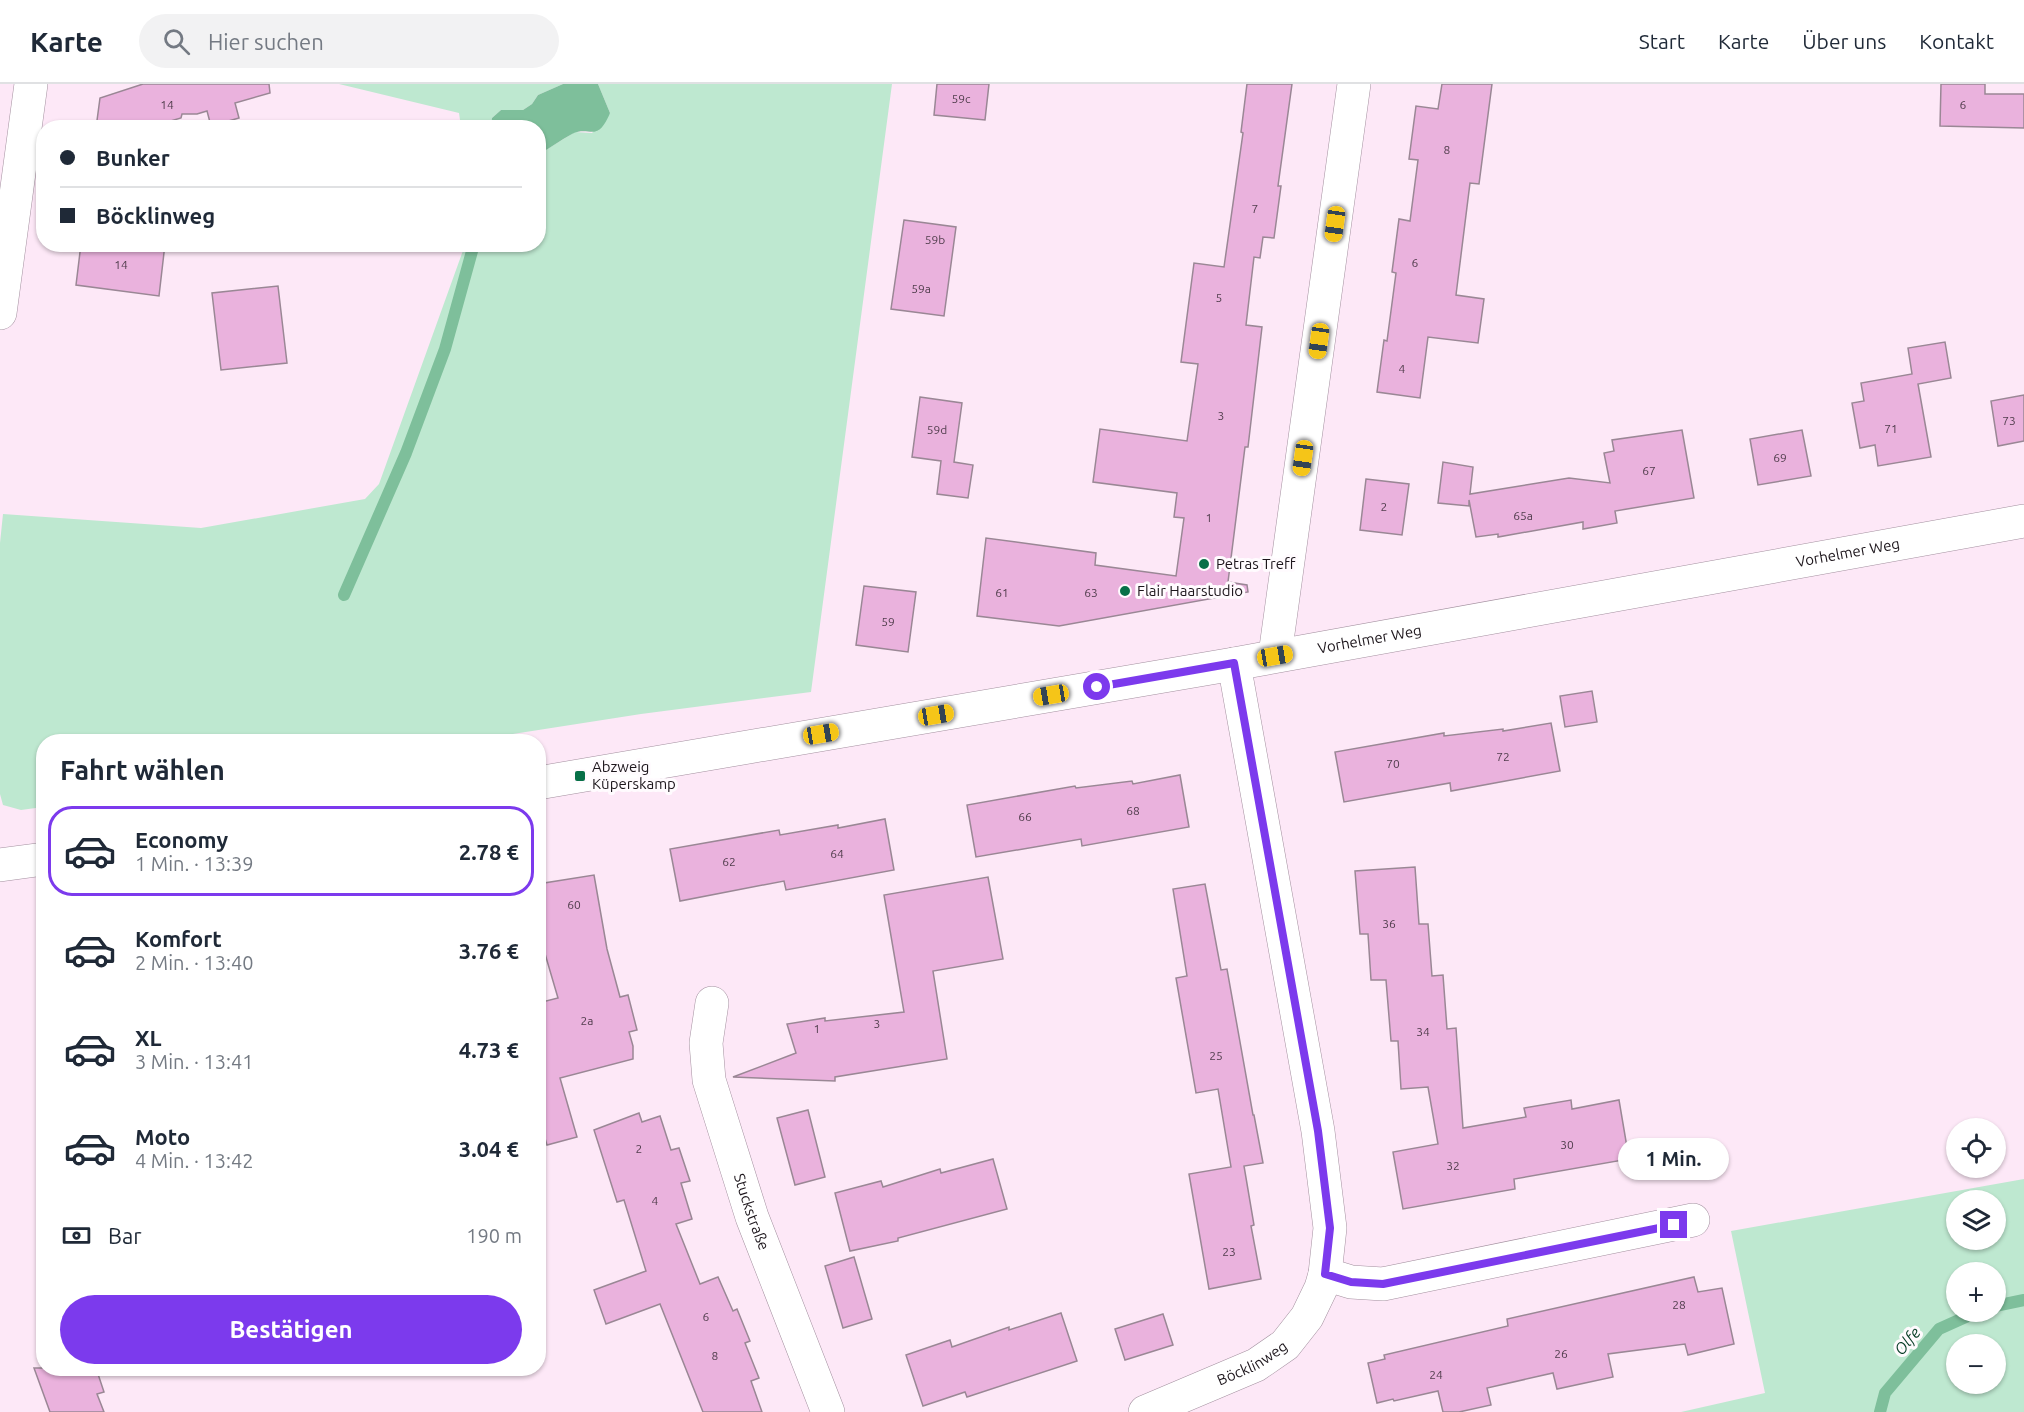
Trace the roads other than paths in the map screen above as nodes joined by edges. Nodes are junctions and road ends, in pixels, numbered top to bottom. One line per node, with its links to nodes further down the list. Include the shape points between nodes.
1 (31, 84): 3 (street)
2 (1354, 84): 6 (street)
3 (3, 270): 4 (street)
4 (0, 313)
5 (2024, 521): 6 (street, Vorhelmer Weg)
6 (1275, 656): 7 (street, Vorhelmer Weg)
7 (1234, 663): 8 (street, Vorhelmer Weg); 13 (street, Böcklinweg, via 1318,1131 1330,1228)
8 (546, 782)
9 (36, 860): 10 (street)
10 (0, 865)
11 (712, 1004): 14 (street, Stuckstraße, via 705,1043 709,1080 752,1217)
12 (1693, 1220): 13 (street, via 1383,1284 1351,1282)
13 (1325, 1274): 15 (street, Böcklinweg, via 1307,1317 1285,1345 1256,1365)
14 (828, 1412)
15 (1144, 1412)

